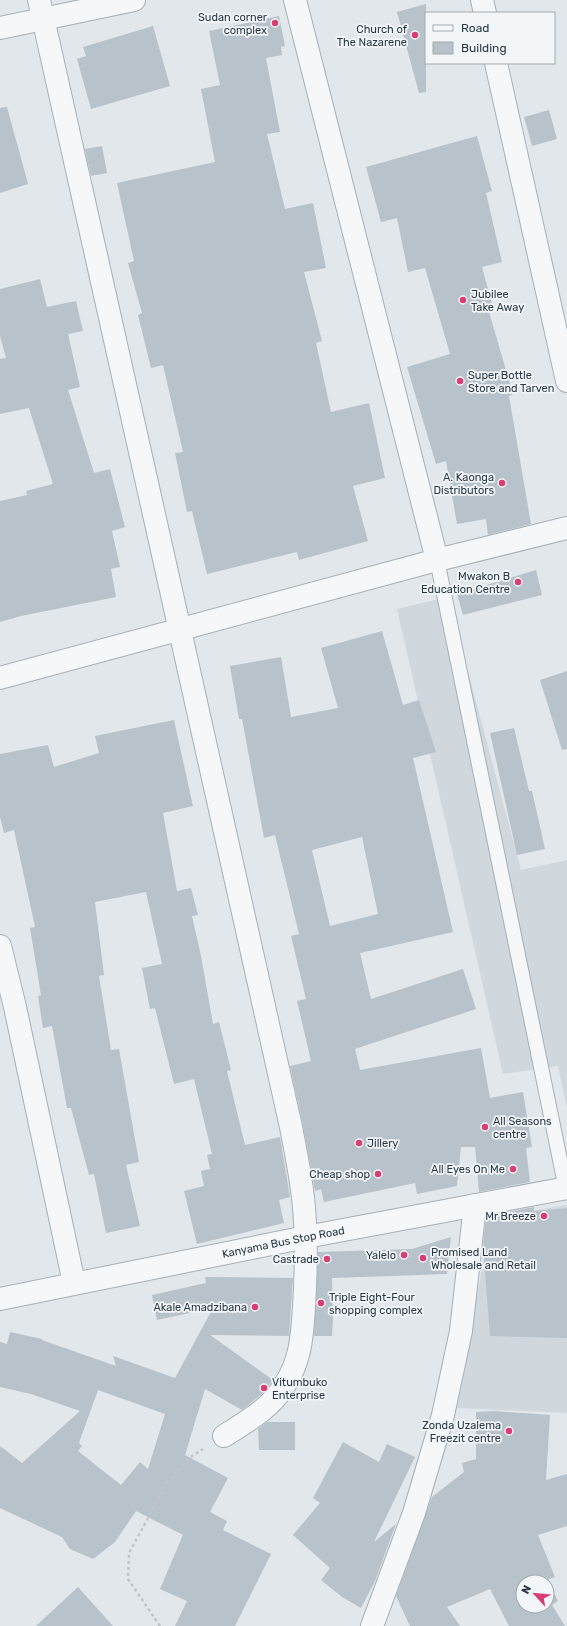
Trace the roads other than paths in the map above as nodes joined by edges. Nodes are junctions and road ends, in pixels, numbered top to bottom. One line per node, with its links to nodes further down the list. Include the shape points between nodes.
1 (134, 0): 4 (street)
2 (294, 0): 10 (street)
3 (482, 0): 5 (street)
4 (41, 10): 6 (street); 11 (street)
5 (485, 12)
6 (0, 28)
7 (496, 64): 8 (street)
8 (567, 381)
9 (567, 528): 10 (street)
10 (437, 560): 11 (street); 14 (lane)
11 (180, 629): 12 (street); 16 (street, via 291,1127 304,1207)
12 (0, 678)
13 (0, 946): 17 (street)
14 (566, 1188): 15 (street, Kanyama Bus Stop Road)
15 (475, 1205): 16 (street, Kanyama Bus Stop Road); 20 (street, via 461,1331 443,1415 414,1514)
16 (306, 1237): 17 (street, Kanyama Bus Stop Road); 19 (street, via 301,1345 293,1371 284,1387 261,1413)
17 (74, 1283): 18 (street, Kanyama Bus Stop Road)
18 (0, 1299)
19 (224, 1436)
20 (372, 1626)

